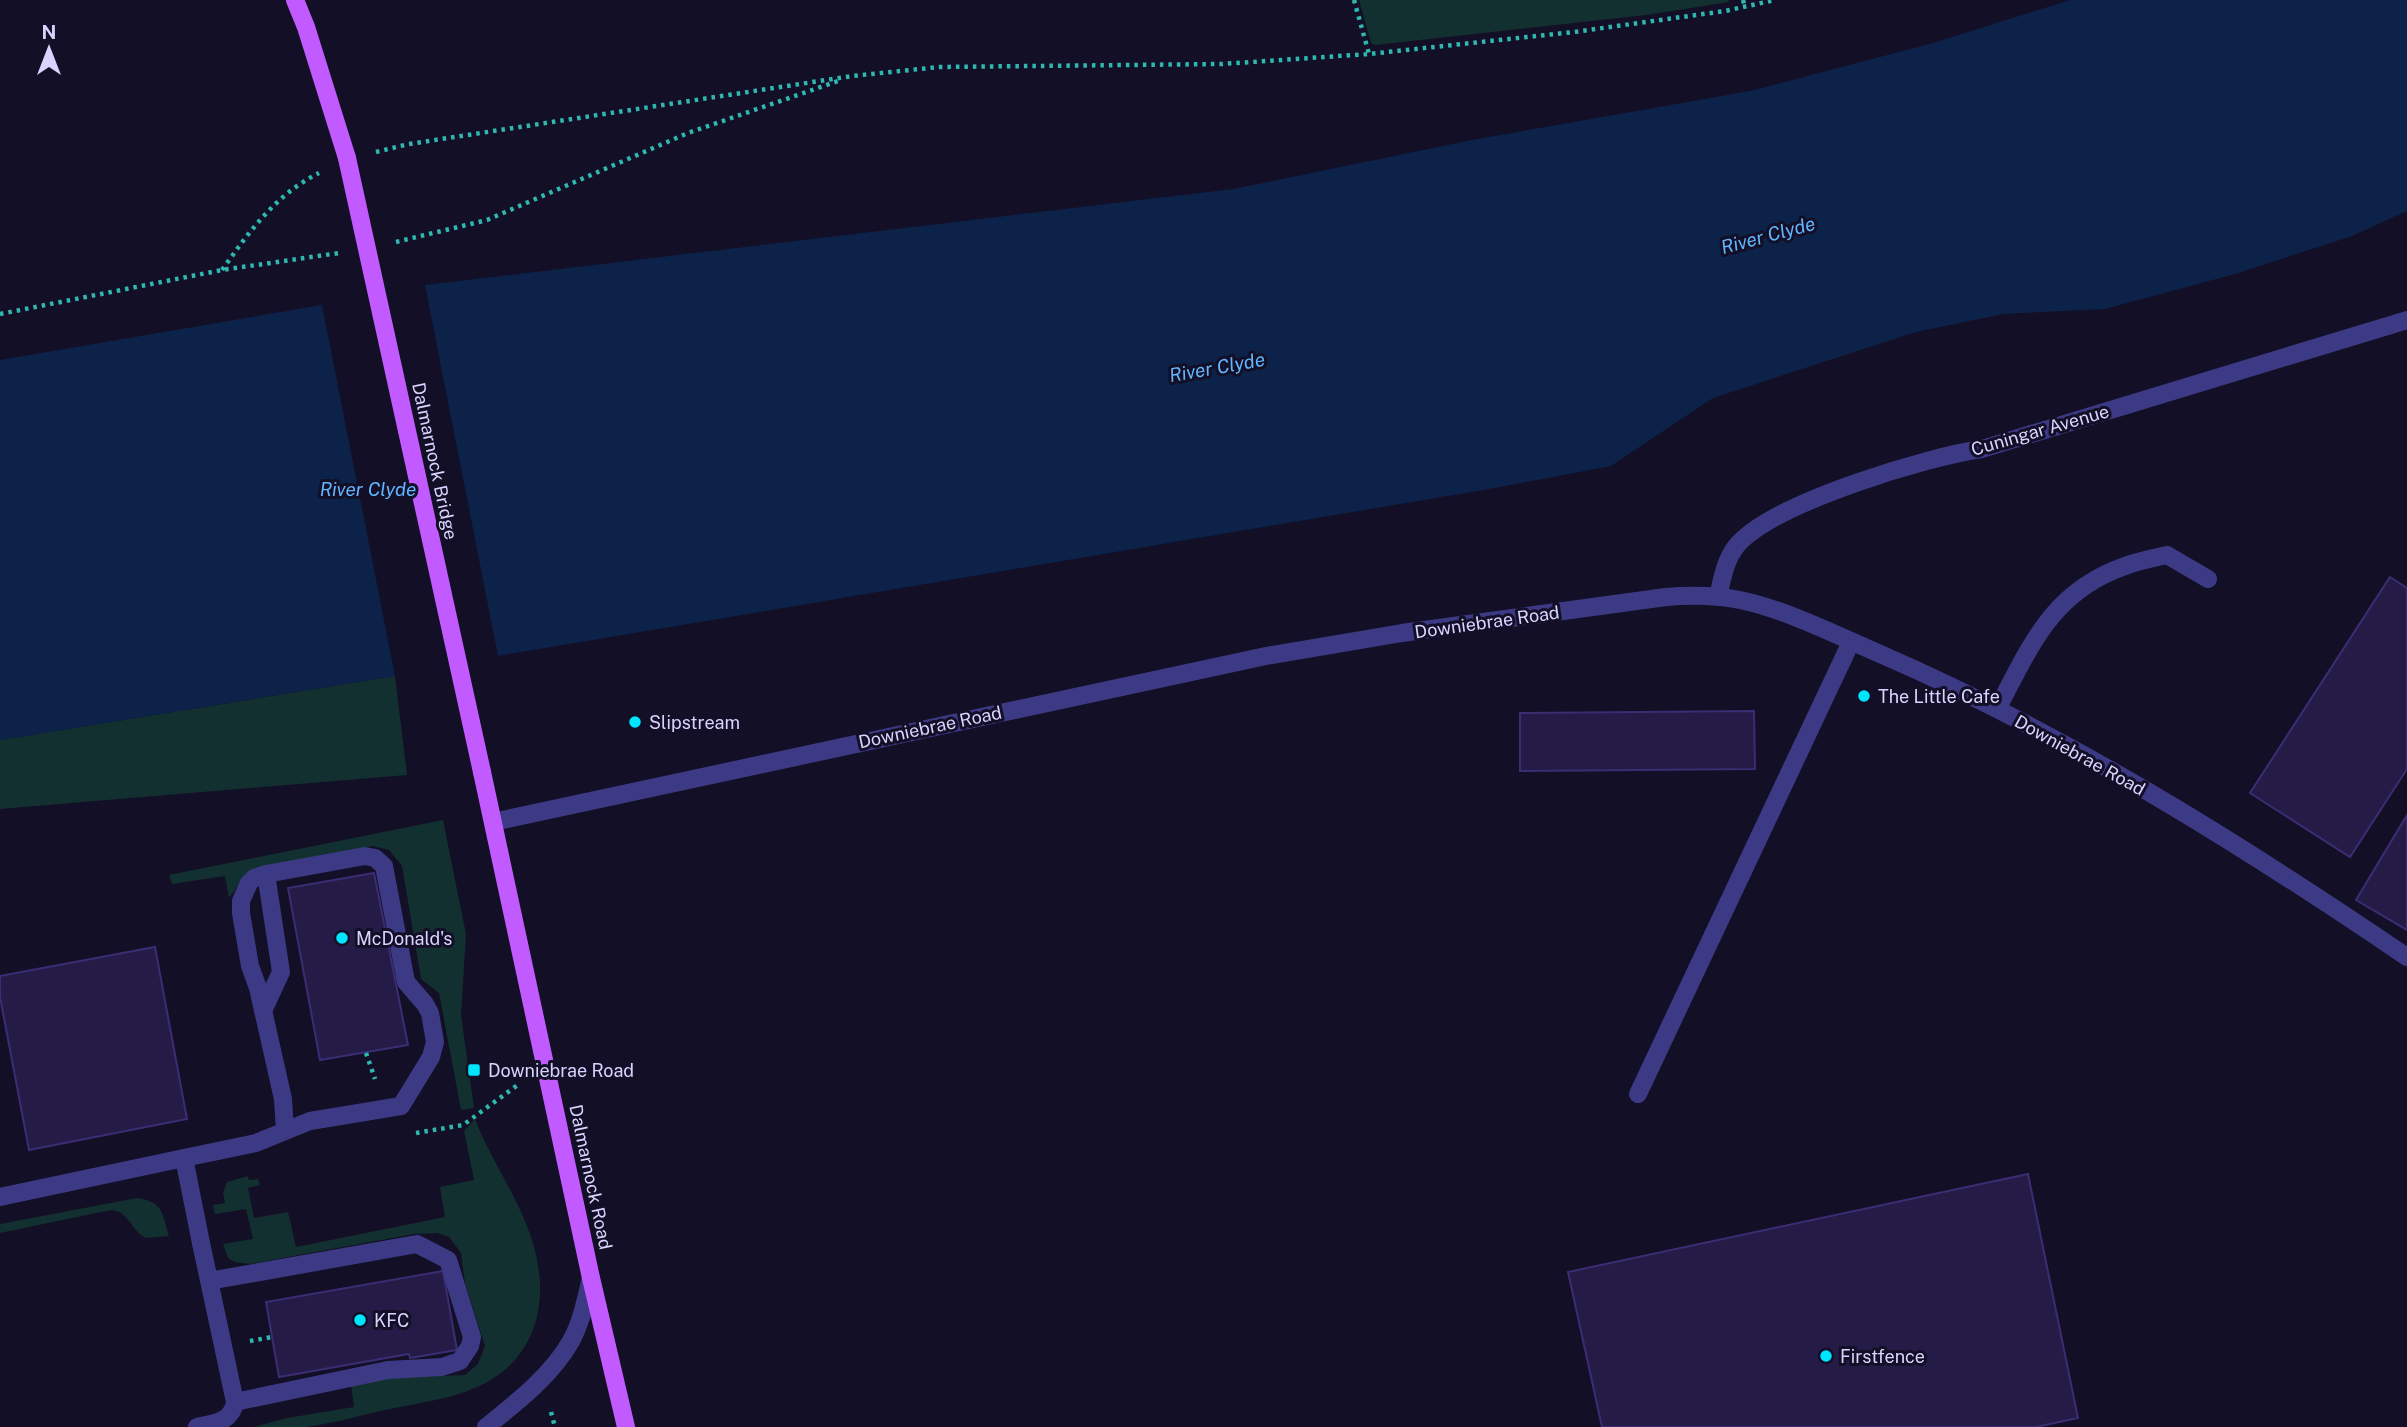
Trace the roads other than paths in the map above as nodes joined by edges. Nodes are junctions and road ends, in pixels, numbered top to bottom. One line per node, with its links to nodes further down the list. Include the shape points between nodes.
1 (295, 0): 7 (main road, Dalmarnock Bridge, bridge, via 347,158)
2 (2407, 320): 4 (street, Cuningar Avenue, via 1824,495 1743,538 1730,554)
3 (2208, 579): 6 (street, via 2167,555 2126,565 2079,590 2038,632)
4 (1718, 597): 5 (street, Downiebrae Road, via 1780,612); 8 (street, Downiebrae Road, via 1666,597 1326,645)
5 (1851, 642): 6 (street, Downiebrae Road); 12 (street)
6 (1997, 709): 10 (street, Downiebrae Road, via 2178,810)
7 (482, 772): 8 (main road, Dalmarnock Road)
8 (493, 822): 16 (main road, Dalmarnock Road)
9 (266, 874): 11 (street, via 281,972); 11 (street, via 249,883 241,901 250,966); 13 (street, via 365,856 384,866 406,982 430,1013 435,1042 431,1057 401,1105 310,1121)
10 (2407, 957)
11 (263, 1011): 13 (street, via 283,1099)
12 (1638, 1094)
13 (285, 1131): 14 (street, via 257,1143)
14 (184, 1158): 15 (street); 17 (street)
15 (0, 1197)
16 (591, 1278): 20 (street, via 571,1341 543,1377); 21 (main road, Dalmarnock Road)
17 (209, 1281): 18 (street); 18 (street, via 417,1244 449,1260 470,1325 470,1346 453,1365 388,1370)
18 (235, 1402): 19 (street, via 231,1416)
19 (197, 1427)
20 (486, 1427)
21 (626, 1427)

